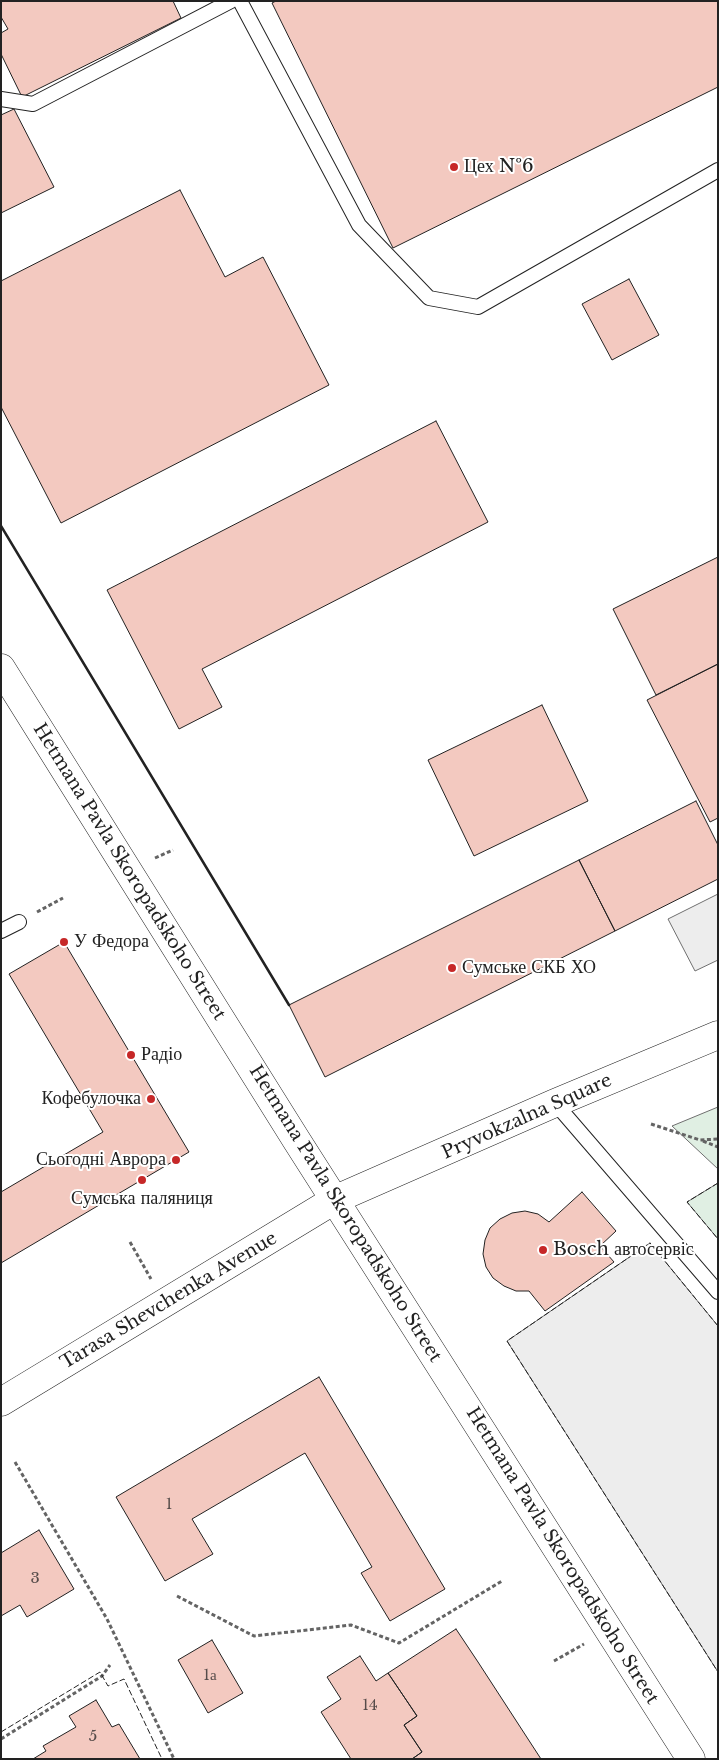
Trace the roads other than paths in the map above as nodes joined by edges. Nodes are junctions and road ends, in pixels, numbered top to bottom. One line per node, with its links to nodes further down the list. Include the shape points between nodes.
1 (231, 1): 3 (lane, via 33,104)
2 (240, 1): 4 (lane, via 359,225 429,298 478,307)
3 (1, 99)
4 (718, 170)
5 (1, 668): 10 (main road, Hetmana Pavla Skoropadskoho Street)
6 (19, 922): 7 (lane)
7 (1, 931)
8 (718, 1035): 9 (main road, Pryvokzalna Square)
9 (555, 1103): 10 (main road, Pryvokzalna Square); 11 (lane)
10 (336, 1200): 12 (main road, Tarasa Shevchenka Avenue); 13 (main road, Hetmana Pavla Skoropadskoho Street)
11 (718, 1292)
12 (1, 1402)
13 (692, 1759)

